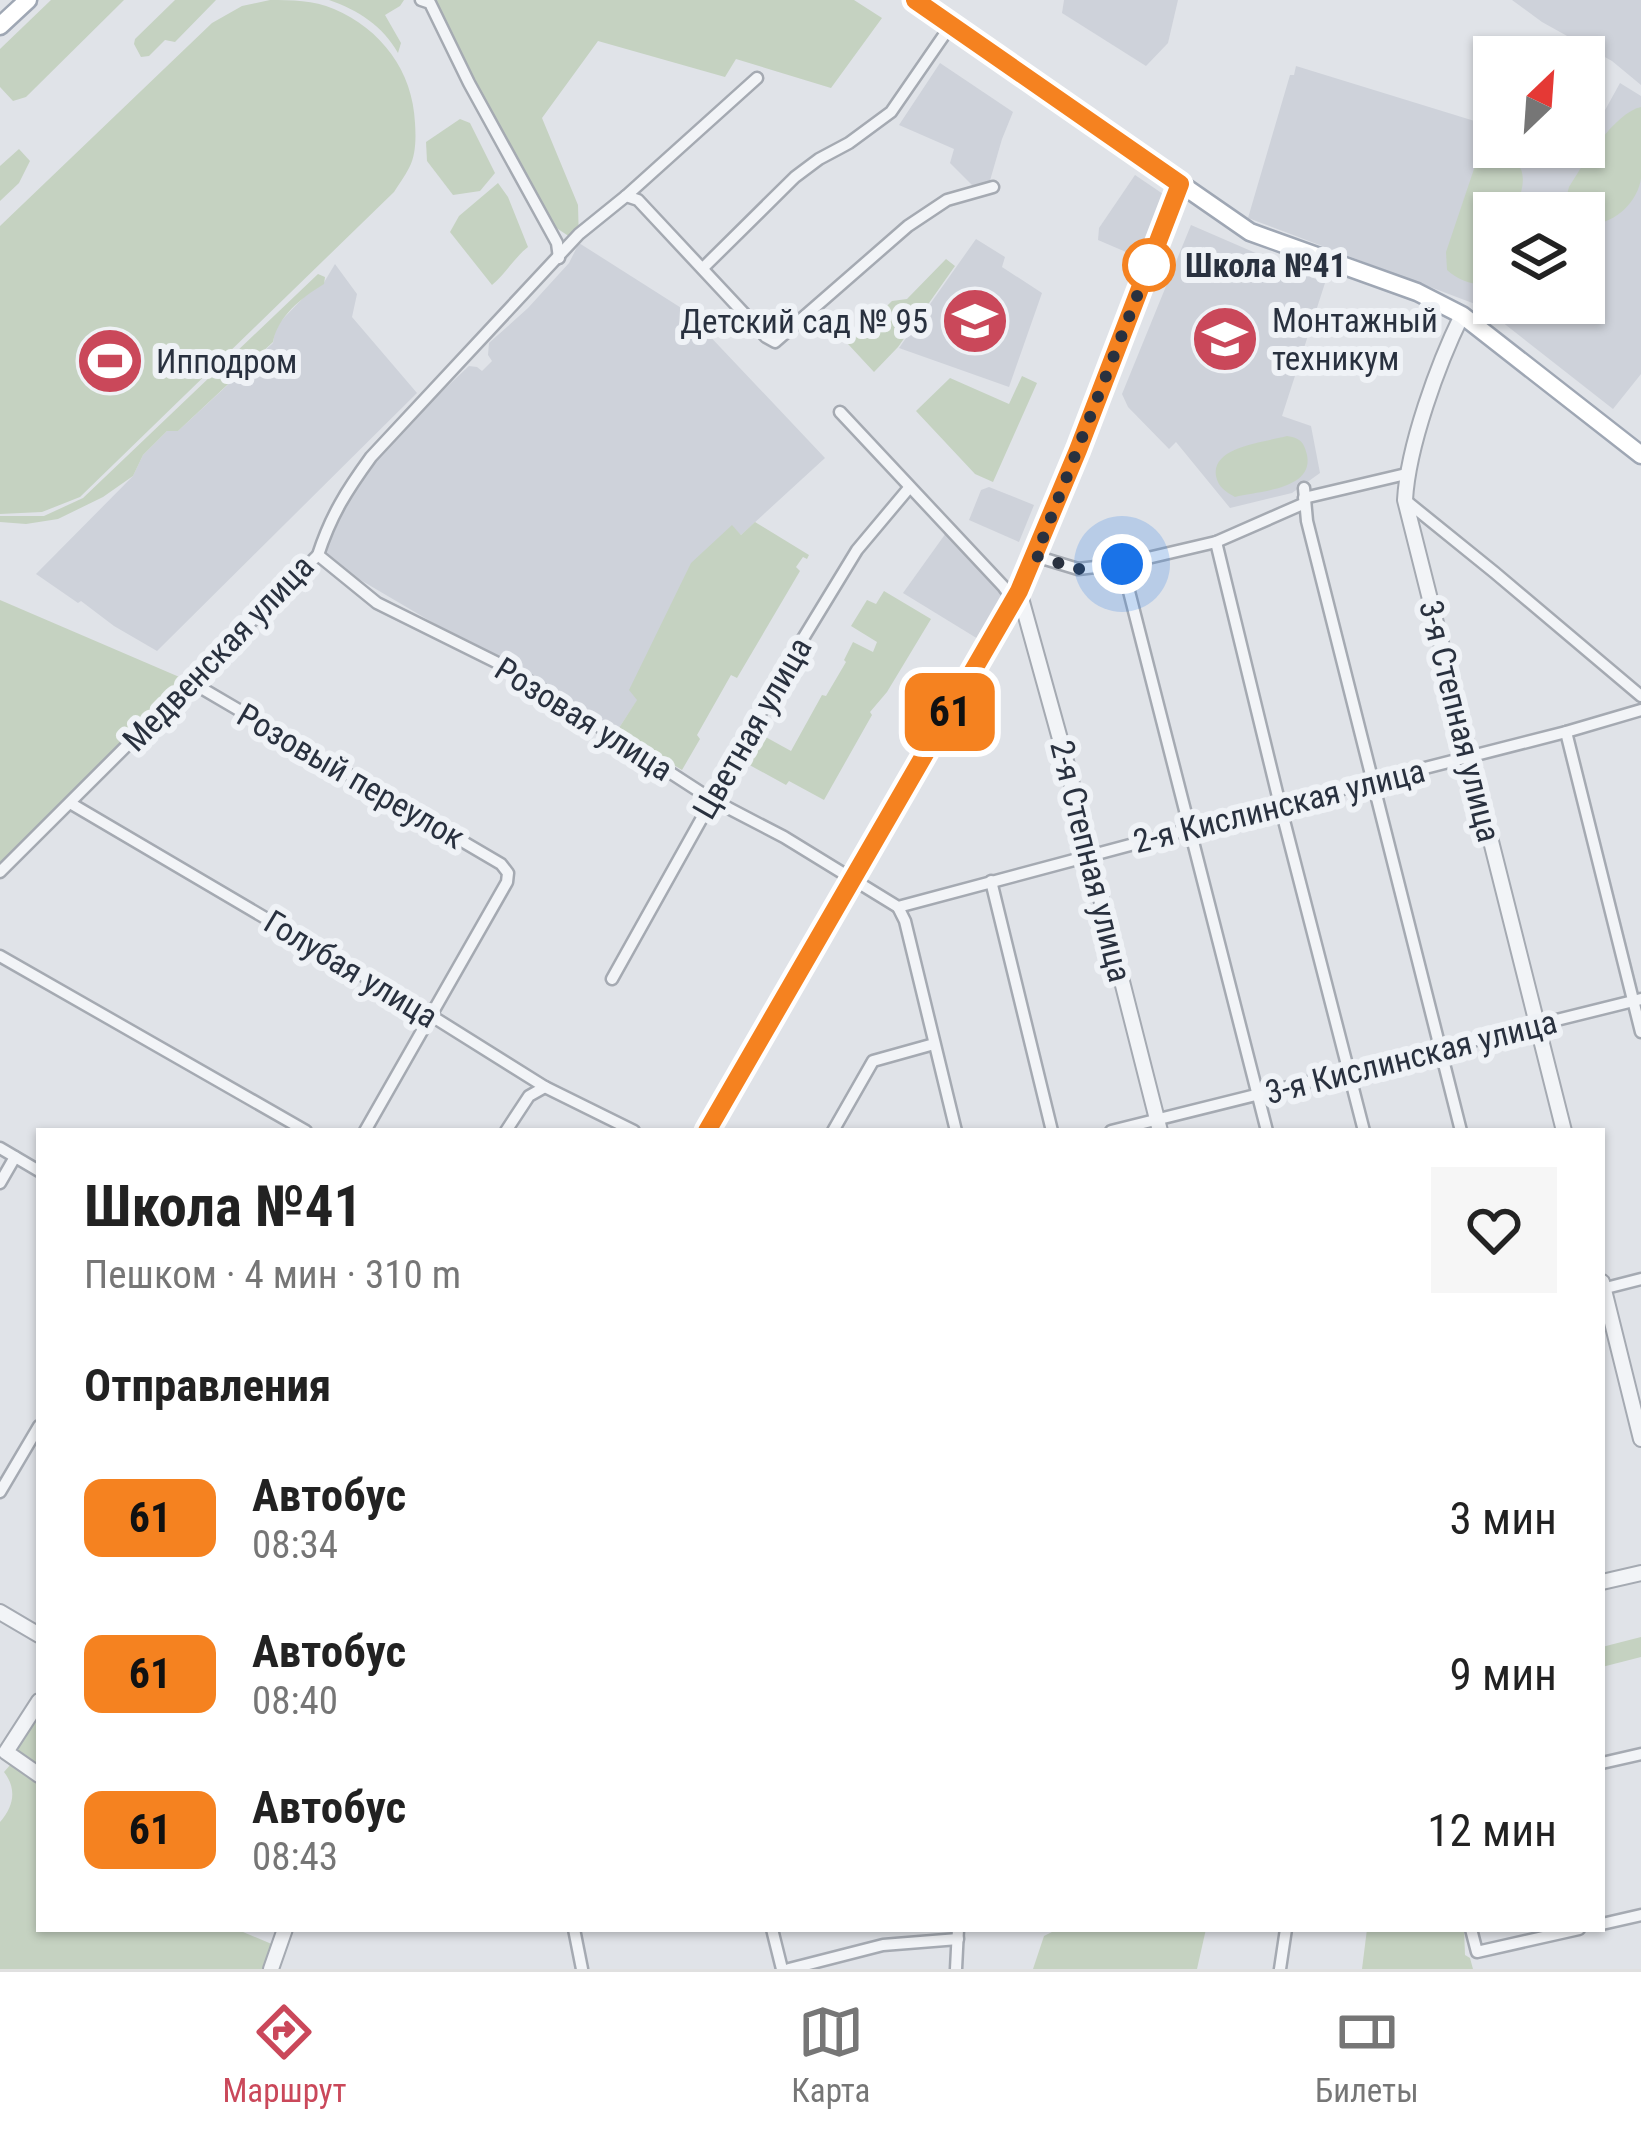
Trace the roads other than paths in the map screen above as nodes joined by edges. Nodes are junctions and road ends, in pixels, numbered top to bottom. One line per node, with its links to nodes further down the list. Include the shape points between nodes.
1 (28, 0): 5 (main road)
2 (421, 0): 10 (street, via 430,3)
3 (915, 0): 4 (main road)
4 (952, 25): 7 (main road); 11 (street, via 891,112 795,177)
5 (0, 26)
6 (757, 79): 9 (street, Медвенская улица)
7 (1180, 184): 12 (main road, via 1250,232); 21 (street)
8 (993, 187): 11 (street, via 947,200 908,226 775,342)
9 (626, 196): 10 (street, Медвенская улица); 11 (street)
10 (559, 258): 20 (street, Медвенская улица, via 371,457 329,520)
11 (703, 268)
12 (1462, 315): 14 (main road); 15 (street, 3-я Степная улица)
13 (840, 412): 16 (street)
14 (1641, 455)
15 (1406, 474): 17 (street); 18 (street, 3-я Степная улица)
16 (909, 488): 23 (street); 30 (street, Цветная улица, via 857,550)
17 (1304, 496): 19 (street); 29 (street)
18 (1405, 500): 25 (street); 28 (street, 3-я Степная улица)
19 (1216, 542): 22 (street); 32 (street)
20 (318, 555): 24 (street, Медвенская улица); 30 (street, Розовая улица, via 377,602 512,670)
21 (1036, 556): 22 (street, via 1078,569); 23 (street)
22 (1122, 564): 33 (street)
23 (1017, 596): 34 (street, 2-я Степная улица); 36 (street)
24 (191, 682): 31 (street, Медвенская улица); 42 (street, Розовый переулок, via 508,873)
25 (1641, 696)
26 (1641, 710): 27 (street, 2-я Кислинская улица)
27 (1567, 732): 28 (street, 2-я Кислинская улица); 41 (street)
28 (1468, 757): 29 (street, 2-я Кислинская улица); 43 (street, 3-я Степная улица)
29 (1373, 783): 32 (street, 2-я Кислинская улица); 46 (street)
30 (711, 799): 36 (street, Розовая улица); 40 (street, Цветная улица)
31 (70, 803): 35 (street, Медвенская улица); 42 (street, Голубая улица)
32 (1280, 805): 33 (street, 2-я Кислинская улица); 47 (street)
33 (1190, 829): 34 (street, 2-я Кислинская улица); 49 (street)
34 (1090, 854): 37 (street, 2-я Кислинская улица); 50 (street, 2-я Степная улица)
35 (0, 872)
36 (853, 880): 38 (street); 55 (street)
37 (991, 881): 38 (street, 2-я Кислинская улица); 58 (street)
38 (898, 907): 45 (street)
39 (0, 956): 51 (street)
40 (612, 980)
41 (1637, 1000): 43 (street, 3-я Кислинская улица); 44 (street)
42 (430, 1015): 48 (street, Голубая улица); 52 (street)
43 (1538, 1025): 46 (street, 3-я Кислинская улица); 62 (street, 3-я Степная улица)
44 (1641, 1032)
45 (934, 1044): 56 (street, via 873,1061); 57 (street)
46 (1440, 1050): 47 (street, 3-я Кислинская улица); 61 (street)
47 (1350, 1072): 49 (street, 3-я Кислинская улица); 60 (street)
48 (545, 1088): 53 (street, via 529,1096); 54 (street, Голубая улица)
49 (1258, 1095): 50 (street, 3-я Кислинская улица); 59 (street)
50 (1158, 1125)
51 (301, 1128)
52 (367, 1128)
53 (508, 1128)
54 (628, 1128)
55 (709, 1128)
56 (835, 1128)
57 (955, 1128)
58 (1051, 1128)
59 (1266, 1128)
60 (1363, 1128)
61 (1460, 1128)
62 (1563, 1128)
63 (0, 1148): 64 (street)
64 (15, 1156): 65 (street); 66 (street)
65 (36, 1169)
66 (0, 1183)
67 (1641, 1279): 68 (street)
68 (1605, 1285)
69 (1605, 1298): 71 (street)
70 (36, 1431): 72 (street)
71 (1641, 1439)
72 (0, 1492)
73 (1641, 1573): 74 (street)
74 (1605, 1581)
75 (0, 1612): 76 (street)
76 (36, 1633)
77 (36, 1706): 79 (street)
78 (1641, 1754): 80 (street)
79 (3, 1755): 81 (street)
80 (1605, 1762)
81 (36, 1773)
82 (1641, 1915): 83 (street)
83 (1605, 1923)
84 (284, 1932): 91 (street)
85 (575, 1932): 92 (street)
86 (773, 1932): 93 (street)
87 (1286, 1932): 95 (street)
88 (1473, 1932): 89 (street, via 1477,1952)
89 (1566, 1932)
90 (958, 1934): 93 (street); 94 (street)
91 (276, 1968)
92 (582, 1969)
93 (785, 1969)
94 (956, 1969)
95 (1280, 1969)

